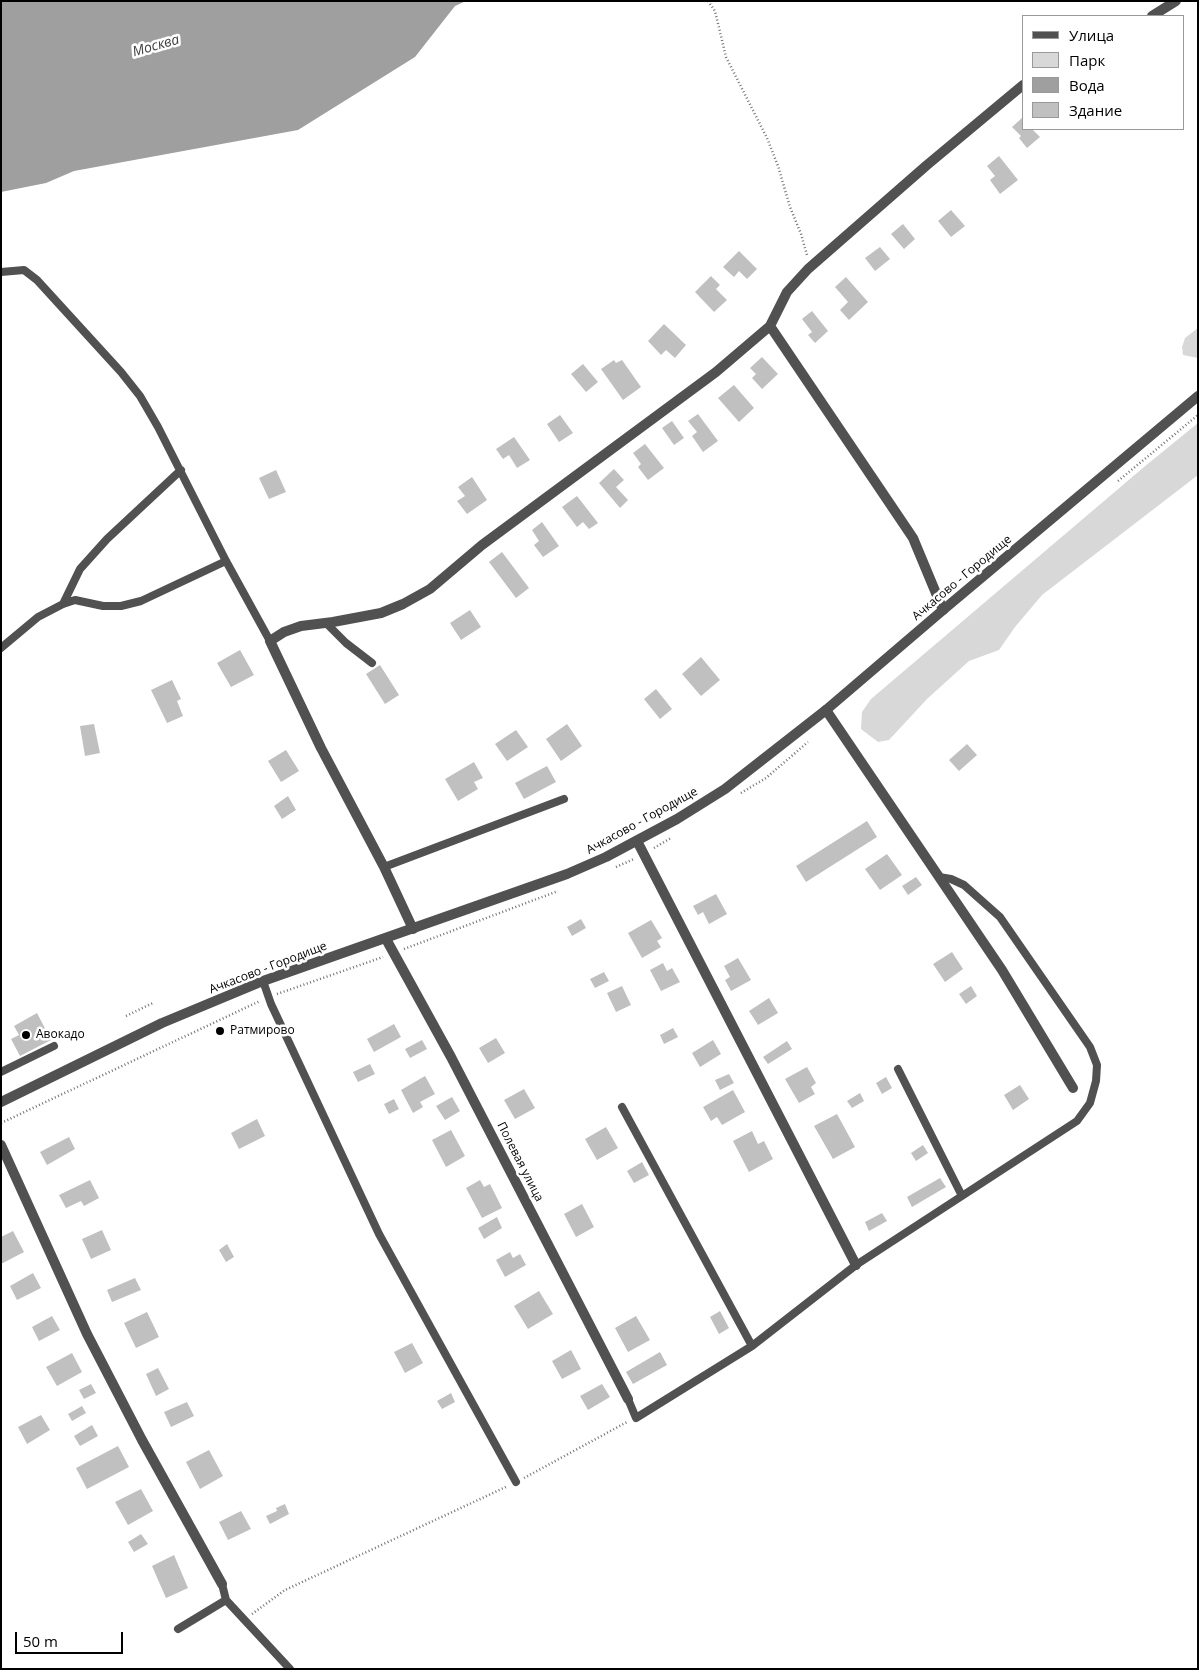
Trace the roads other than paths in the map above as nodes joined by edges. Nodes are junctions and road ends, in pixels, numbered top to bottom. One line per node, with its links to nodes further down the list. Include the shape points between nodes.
1 (1176, 1): 2 (street)
2 (1154, 15)
3 (1022, 86): 5 (street, via 808,269 787,292)
4 (1, 272): 7 (lane, via 24,270 37,280 121,372 140,396)
5 (770, 326): 10 (street, via 913,538); 11 (street, via 716,372 490,540 430,589 381,613)
6 (1198, 396): 10 (street, Ачкасово - Городище)
7 (181, 470): 8 (lane); 9 (lane, via 107,539 80,569)
8 (226, 561): 9 (lane, via 134,603 102,606 75,600); 12 (lane)
9 (63, 604): 13 (lane, via 38,617)
10 (943, 610): 15 (street, Ачкасово - Городище)
11 (326, 623): 12 (street, via 301,626); 14 (lane)
12 (270, 640): 18 (street, via 321,748)
13 (1, 648)
14 (372, 663)
15 (826, 710): 17 (street, Ачкасово - Городище, via 725,789); 19 (street)
16 (564, 799): 18 (lane)
17 (637, 841): 20 (street, Ачкасово - Городище, via 567,874); 31 (street)
18 (384, 867): 20 (street)
19 (939, 878): 26 (street, via 1002,970); 30 (lane, via 964,885 1000,917 1090,1047 1097,1065 1090,1103 1077,1121)
20 (413, 929): 21 (street, Ачкасово - Городище)
21 (386, 939): 22 (street, Ачкасово - Городище); 33 (street, Полевая улица, via 451,1057)
22 (263, 982): 27 (street, Ачкасово - Городище, via 162,1023); 34 (lane, via 379,1234)
23 (54, 1046): 25 (lane)
24 (898, 1069): 30 (lane)
25 (1, 1072)
26 (1073, 1088)
27 (1, 1102)
28 (622, 1107): 32 (lane)
29 (1, 1145): 35 (street, via 87,1334)
30 (962, 1196): 31 (lane)
31 (856, 1265): 32 (lane)
32 (752, 1346): 33 (lane, via 636,1418)
33 (628, 1399)
34 (516, 1482)
35 (222, 1584): 36 (lane)
36 (226, 1600): 37 (lane); 38 (lane)
37 (178, 1629)
38 (290, 1669)

